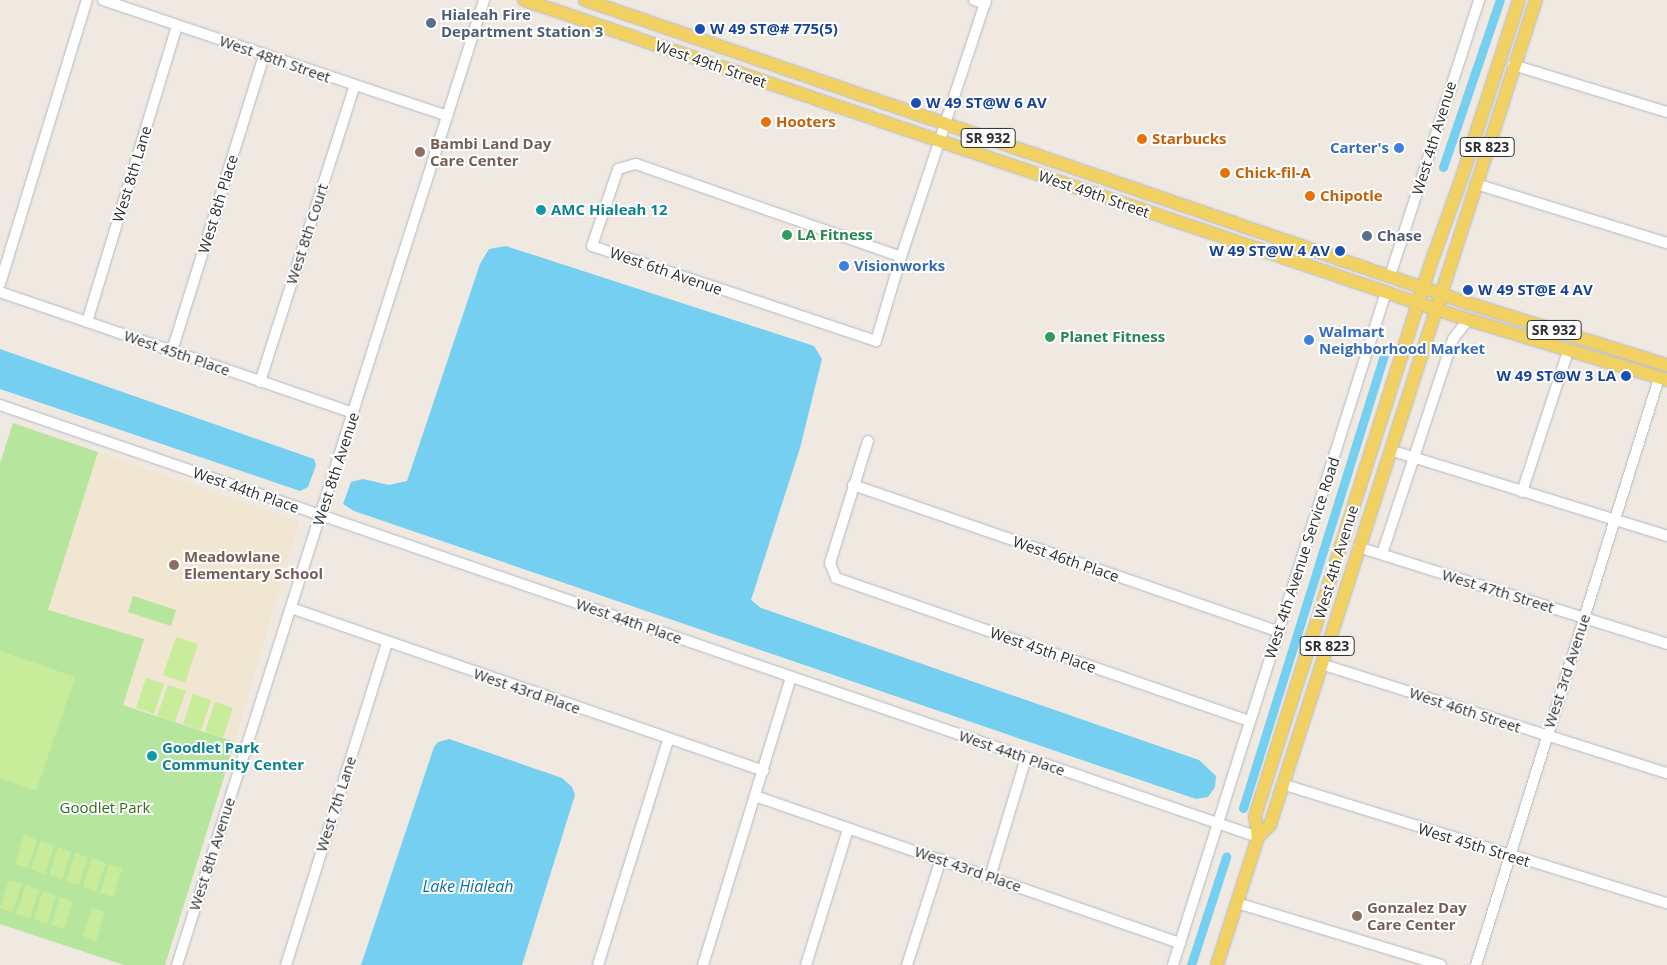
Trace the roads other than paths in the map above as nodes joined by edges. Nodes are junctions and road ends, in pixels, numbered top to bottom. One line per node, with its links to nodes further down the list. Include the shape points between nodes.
1 (87, 0): 28 (street)
2 (103, 0): 12 (street, West 48th Street)
3 (484, 0): 21 (street, West 8th Avenue)
4 (524, 0): 13 (main road, West 49th Street / SR 932)
5 (585, 0): 14 (main road, West 49th Street / SR 932)
6 (974, 0): 11 (street)
7 (1479, 0): 27 (street, West 4th Avenue)
8 (1519, 0): 29 (main road, SR 823)
9 (1523, 0): 16 (main road, via 1510,46)
10 (1536, 0): 16 (main road, SR 823)
11 (986, 2): 22 (street, West 6th Avenue)
12 (177, 26): 15 (street, West 48th Street); 36 (street, West 8th Lane)
13 (672, 50): 14 (main road, via 710,56); 18 (main road, West 49th Street / SR 932)
14 (729, 50): 17 (main road, West 49th Street / SR 932)
15 (264, 56): 19 (street, West 48th Street); 38 (street, West 8th Place)
16 (1513, 65): 20 (street); 24 (main road, SR 823)
17 (780, 67): 18 (main road, via 737,58); 22 (main road, West 49th Street / SR 932)
18 (723, 68): 23 (main road, West 49th Street / SR 932)
19 (354, 86): 21 (street, West 48th Street); 41 (street, West 8th Court)
20 (1667, 112)
21 (447, 116): 43 (street, West 8th Avenue)
22 (945, 124): 23 (street, West 6th Avenue); 27 (main road, West 49th Street / SR 932)
23 (939, 141): 26 (street, West 6th Avenue); 31 (main road, West 49th Street / SR 932)
24 (1476, 184): 25 (street); 32 (main road, SR 823)
25 (1667, 243)
26 (901, 257): 26 (street, West 6th Avenue, via 876,341 592,246 618,169 636,164)
27 (1390, 276): 29 (main road, West 49th Street / SR 932)
28 (0, 284)
29 (1423, 287): 32 (main road, West 49th Street / SR 932); 33 (main road, West 4th Avenue / SR 823)
30 (0, 292): 36 (street, West 45th Place)
31 (1386, 292): 33 (main road, West 49th Street / SR 932); 57 (street, West 4th Avenue Service Road)
32 (1442, 295): 34 (main road, West 4th Avenue / SR 823); 39 (main road, West 49th Street / SR 932)
33 (1418, 303): 34 (main road, West 49th Street / SR 932); 51 (main road, West 4th Avenue / SR 823)
34 (1437, 310): 35 (main road, West 49th Street / SR 932); 45 (main road, West 4th Avenue / SR 823)
35 (1468, 320): 37 (main road, West 49th Street / SR 932); 46 (street, via 1460,326 1453,339)
36 (87, 322): 38 (street, West 45th Place)
37 (1568, 351): 40 (main road, West 49th Street / SR 932); 48 (street)
38 (172, 352): 41 (street, West 45th Place)
39 (1667, 365)
40 (1664, 377): 50 (street, West 3rd Avenue)
41 (260, 382): 43 (street, West 45th Place)
42 (0, 405): 49 (street, West 44th Place)
43 (354, 413): 49 (street, West 8th Avenue)
44 (868, 441): 47 (street)
45 (1393, 451): 46 (street); 53 (main road, West 4th Avenue / SR 823)
46 (1415, 458): 48 (street); 54 (street)
47 (853, 485): 57 (street, West 46th Place); 63 (street, West 45th Place, via 830,563 836,578)
48 (1522, 492): 50 (street)
49 (320, 515): 55 (street, West 8th Avenue); 62 (street, West 44th Place)
50 (1614, 520): 52 (street); 56 (street, West 3rd Avenue)
51 (1349, 522): 53 (main road, via 1350,533); 58 (main road, West 4th Avenue / SR 823)
52 (1667, 536)
53 (1358, 547): 54 (street, West 47th Street); 61 (main road, West 4th Avenue / SR 823)
54 (1382, 554): 56 (street, West 47th Street)
55 (291, 608): 59 (street, West 43rd Place); 80 (street, West 8th Avenue)
56 (1583, 618): 60 (street, West 47th Street); 64 (street, West 3rd Avenue)
57 (1278, 632): 63 (street, West 4th Avenue Service Road)
58 (1312, 640): 61 (main road, via 1312,652); 73 (main road, West 4th Avenue / SR 823, via 1256,816)
59 (387, 643): 65 (street, West 43rd Place); 81 (street, West 7th Lane)
60 (1667, 644)
61 (1321, 664): 64 (street, West 46th Street); 69 (main road, West 4th Avenue / SR 823)
62 (791, 677): 66 (street, West 44th Place); 67 (street)
63 (1250, 721): 71 (street, West 4th Avenue Service Road)
64 (1546, 735): 68 (street, West 46th Street); 74 (street, West 3rd Avenue)
65 (668, 740): 67 (street, West 43rd Place); 82 (street)
66 (1026, 758): 71 (street, West 44th Place); 76 (street)
67 (764, 771): 70 (street)
68 (1667, 773)
69 (1282, 784): 73 (main road, West 4th Avenue / SR 823, via 1270,825); 74 (street, West 45th Street)
70 (755, 796): 72 (street, West 43rd Place); 83 (street)
71 (1218, 824): 73 (street, West 44th Place); 79 (street)
72 (848, 828): 75 (street, West 43rd Place); 84 (street)
73 (1258, 837): 77 (main road, West 4th Avenue / SR 823)
74 (1508, 856): 78 (street, West 45th Street); 89 (street, West 3rd Avenue)
75 (941, 860): 76 (street, West 43rd Place); 85 (street)
76 (990, 877): 79 (street, West 43rd Place)
77 (1237, 903): 87 (main road, West 4th Avenue / SR 823); 88 (street)
78 (1667, 903)
79 (1180, 943): 86 (street)
80 (177, 965)
81 (286, 965)
82 (598, 965)
83 (703, 965)
84 (806, 965)
85 (908, 965)
86 (1173, 965)
87 (1217, 965)
88 (1441, 965)
89 (1476, 965)

